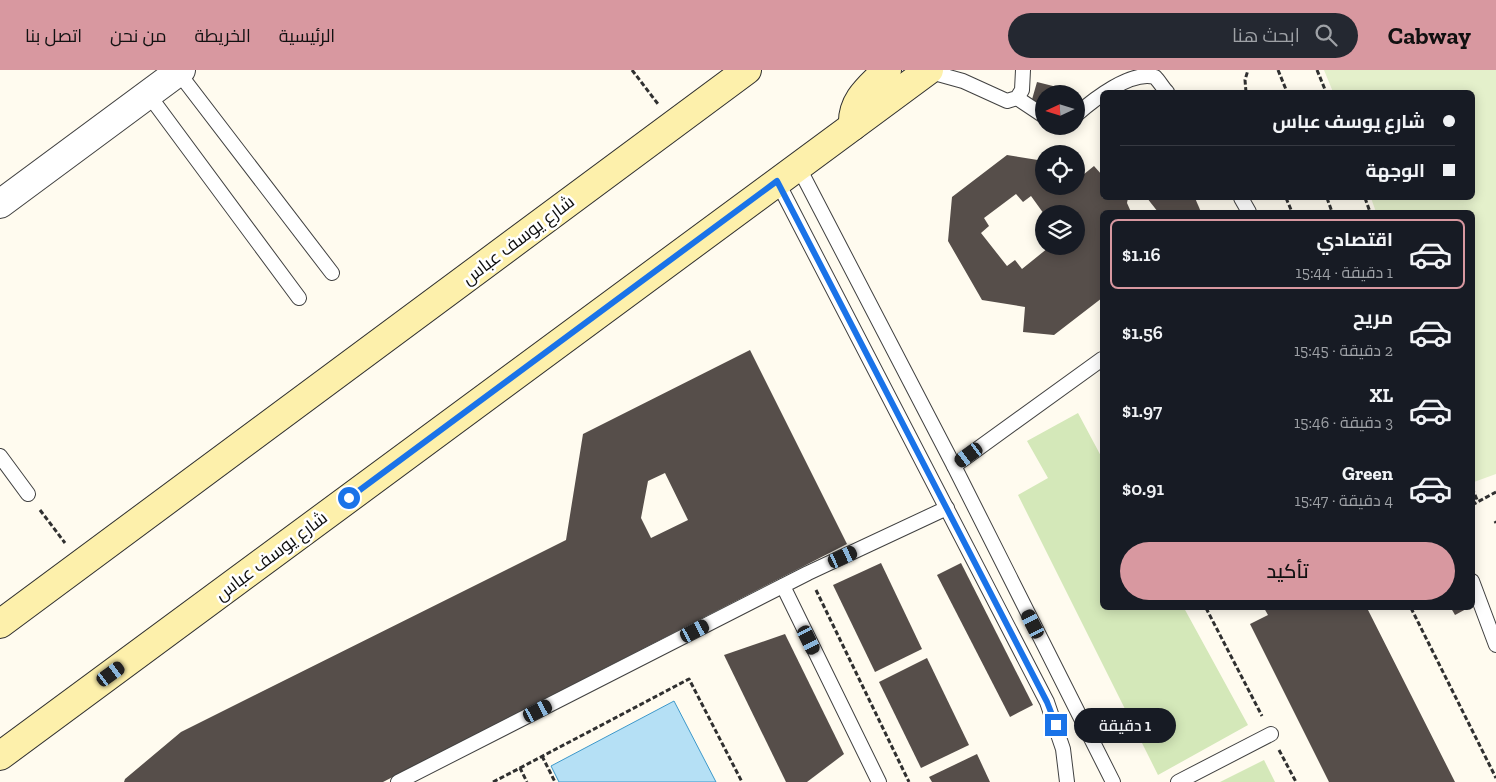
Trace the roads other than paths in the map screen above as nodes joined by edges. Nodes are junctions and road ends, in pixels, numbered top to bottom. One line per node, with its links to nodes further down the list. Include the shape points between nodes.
1 (747, 70): 25 (main road, شارع يوسف عباس)
2 (887, 70): 13 (main road, via 858,100 853,110)
3 (1023, 70): 10 (lane, via 1022,90)
4 (180, 71): 8 (street); 16 (lane)
5 (928, 71): 10 (lane, via 963,81 1007,100); 13 (main road, شارع يوسف عباس)
6 (1105, 90): 7 (lane, via 1121,76 1132,72 1154,76)
7 (1165, 90)
8 (148, 94): 15 (street); 17 (lane)
9 (1100, 94): 11 (lane)
10 (1017, 98): 12 (lane)
11 (1085, 107)
12 (1035, 110)
13 (853, 126): 14 (main road, شارع يوسف عباس)
14 (788, 173): 20 (lane); 22 (lane); 28 (main road, شارع يوسف عباس)
15 (0, 204)
16 (332, 274)
17 (299, 298)
18 (1100, 360): 20 (lane)
19 (0, 456): 21 (lane)
20 (954, 466): 32 (lane)
21 (28, 494)
22 (947, 508): 23 (lane); 31 (lane, via 1047,702 1063,749)
23 (783, 586): 29 (lane); 30 (lane)
24 (1475, 589): 26 (lane)
25 (0, 624)
26 (1496, 645)
27 (1271, 734): 33 (lane)
28 (0, 756)
29 (398, 782)
30 (879, 782)
31 (1068, 782)
32 (1113, 782)
33 (1178, 782)

